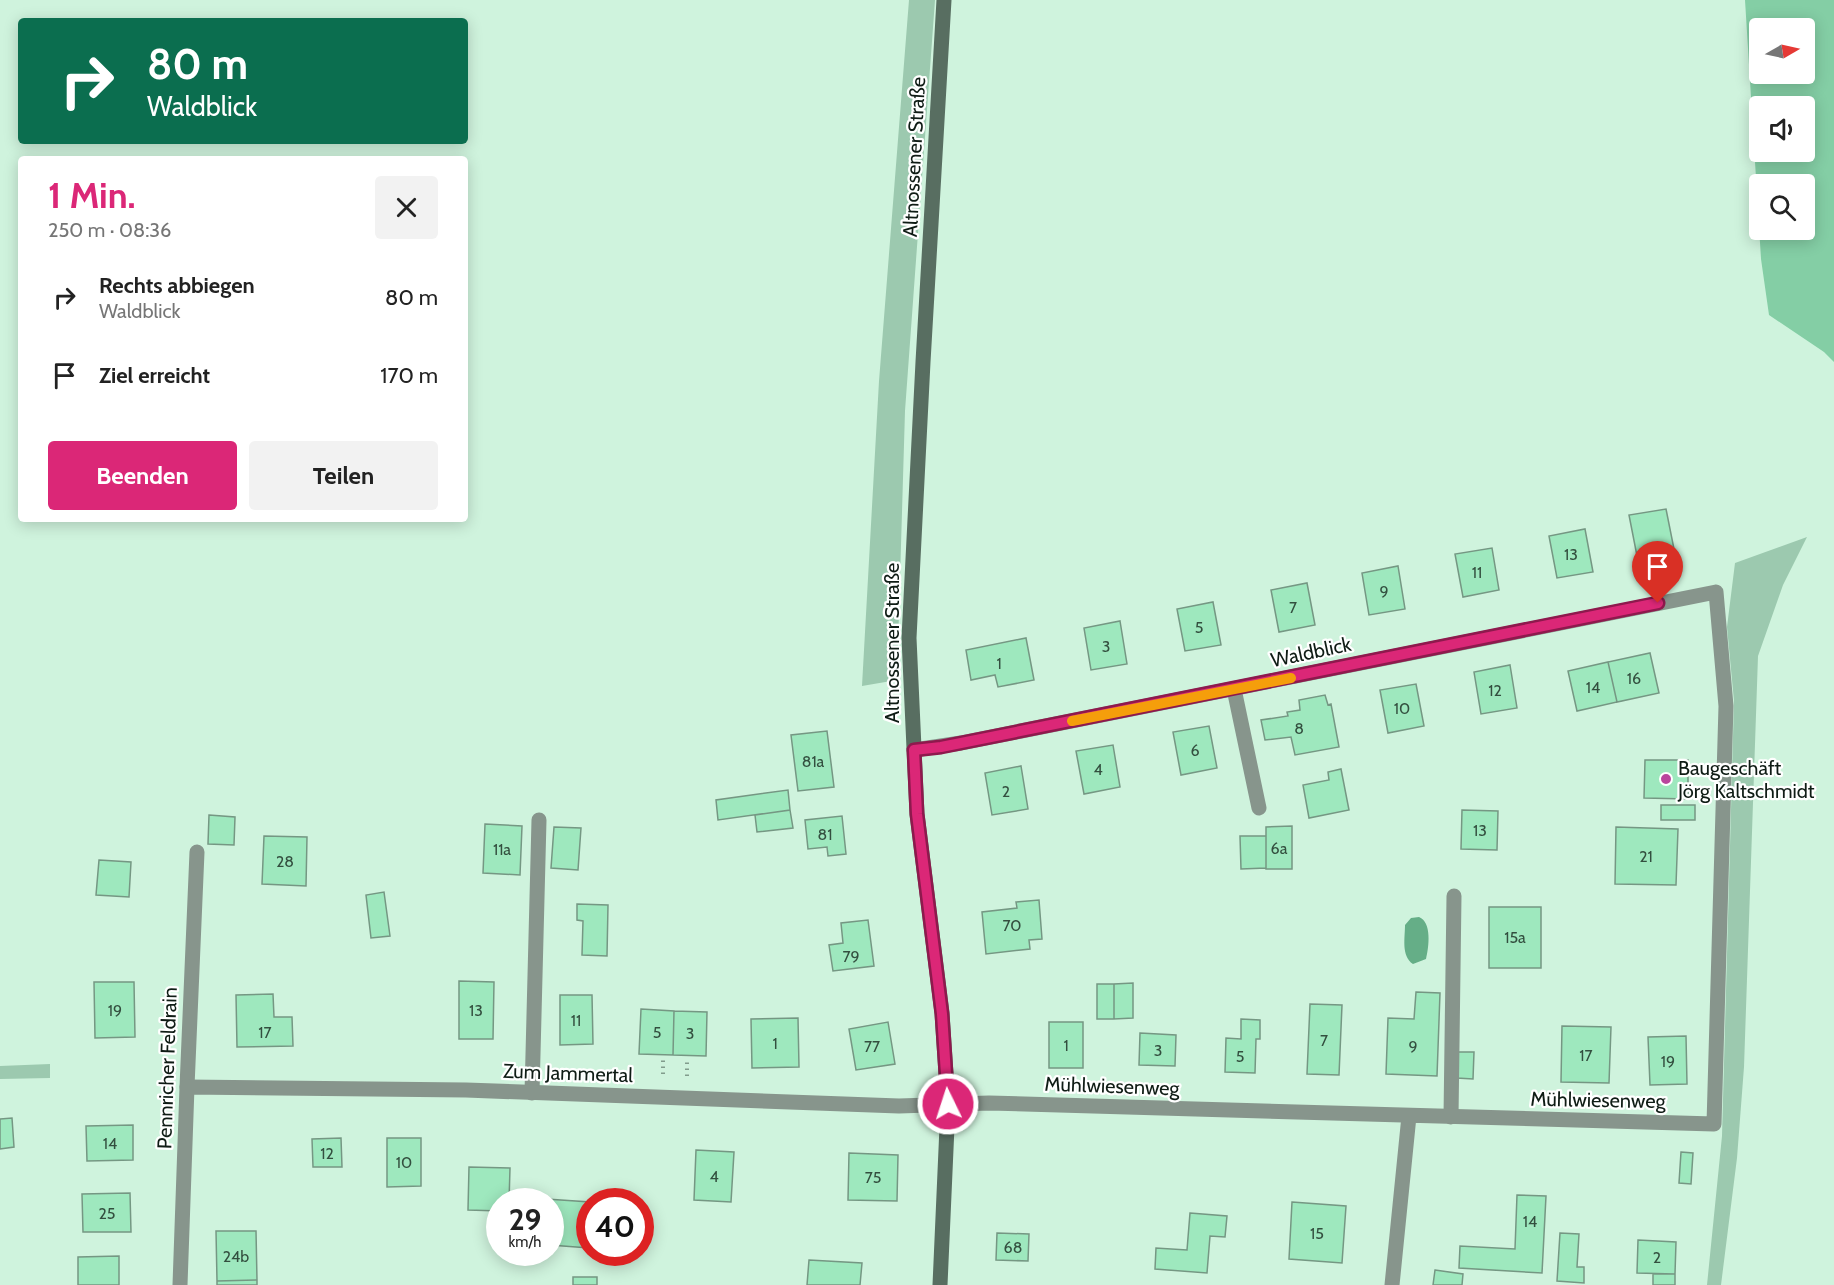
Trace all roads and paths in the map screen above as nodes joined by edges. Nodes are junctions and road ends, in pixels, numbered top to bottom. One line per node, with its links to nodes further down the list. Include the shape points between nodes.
1 (944, 0): 4 (street, Altnossener Straße, via 910,627)
2 (1716, 592): 3 (street, Waldblick); 13 (street, Mühlwiesenweg, via 1726,706 1714,1124)
3 (1234, 689): 4 (street, Waldblick); 5 (street)
4 (914, 750): 11 (street, Altnossener Straße, via 917,814 942,1014)
5 (1259, 808)
6 (539, 820): 10 (street)
7 (197, 852): 9 (street, Pennricher Feldrain)
8 (1455, 896): 13 (street)
9 (187, 1087): 10 (street, Zum Jammertal); 14 (street, Pennricher Feldrain)
10 (532, 1093): 11 (street, Zum Jammertal, via 899,1106)
11 (948, 1104): 12 (street, Mühlwiesenweg); 15 (street, Altnossener Straße)
12 (1409, 1116): 13 (street, Mühlwiesenweg); 16 (street)
13 (1452, 1117)
14 (180, 1285)
15 (940, 1285)
16 (1392, 1285)

